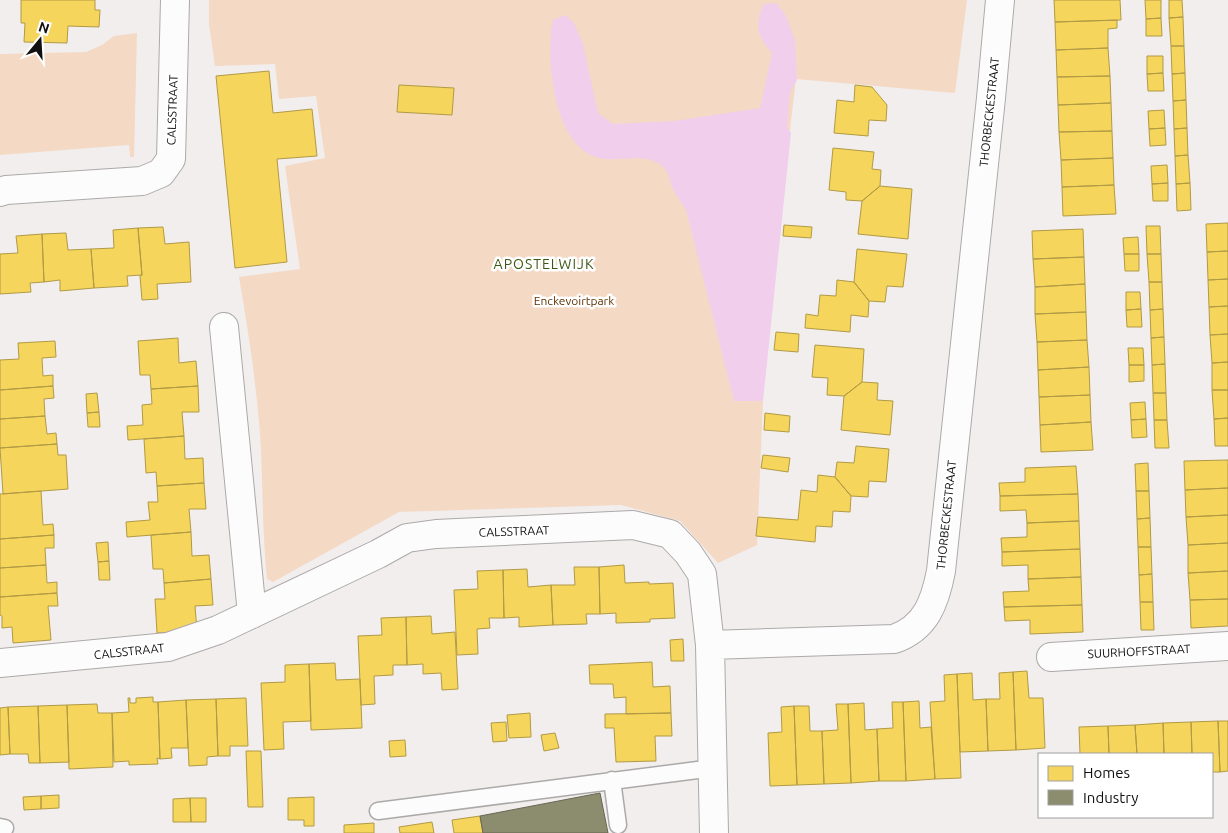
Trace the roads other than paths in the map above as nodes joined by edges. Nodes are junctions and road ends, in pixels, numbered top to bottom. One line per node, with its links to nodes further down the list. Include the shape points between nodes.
1 (175, 0): 3 (street, CALSSTRAAT, via 171,159 161,173 142,181)
2 (1000, 0): 6 (street, THORBECKESTRAAT, via 936,596 918,625 894,639)
3 (0, 192)
4 (224, 327): 5 (street)
5 (252, 614): 6 (street, CALSSTRAAT, via 407,538 633,525 670,534 702,574); 9 (street, CALSSTRAAT, via 168,647)
6 (710, 645): 10 (street)
7 (1228, 646): 8 (street, SUURHOFFSTRAAT)
8 (1051, 657)
9 (0, 663)
10 (713, 768): 11 (lane); 14 (street)
11 (612, 780): 12 (lane); 13 (lane)
12 (378, 811)
13 (618, 825)
14 (714, 833)

